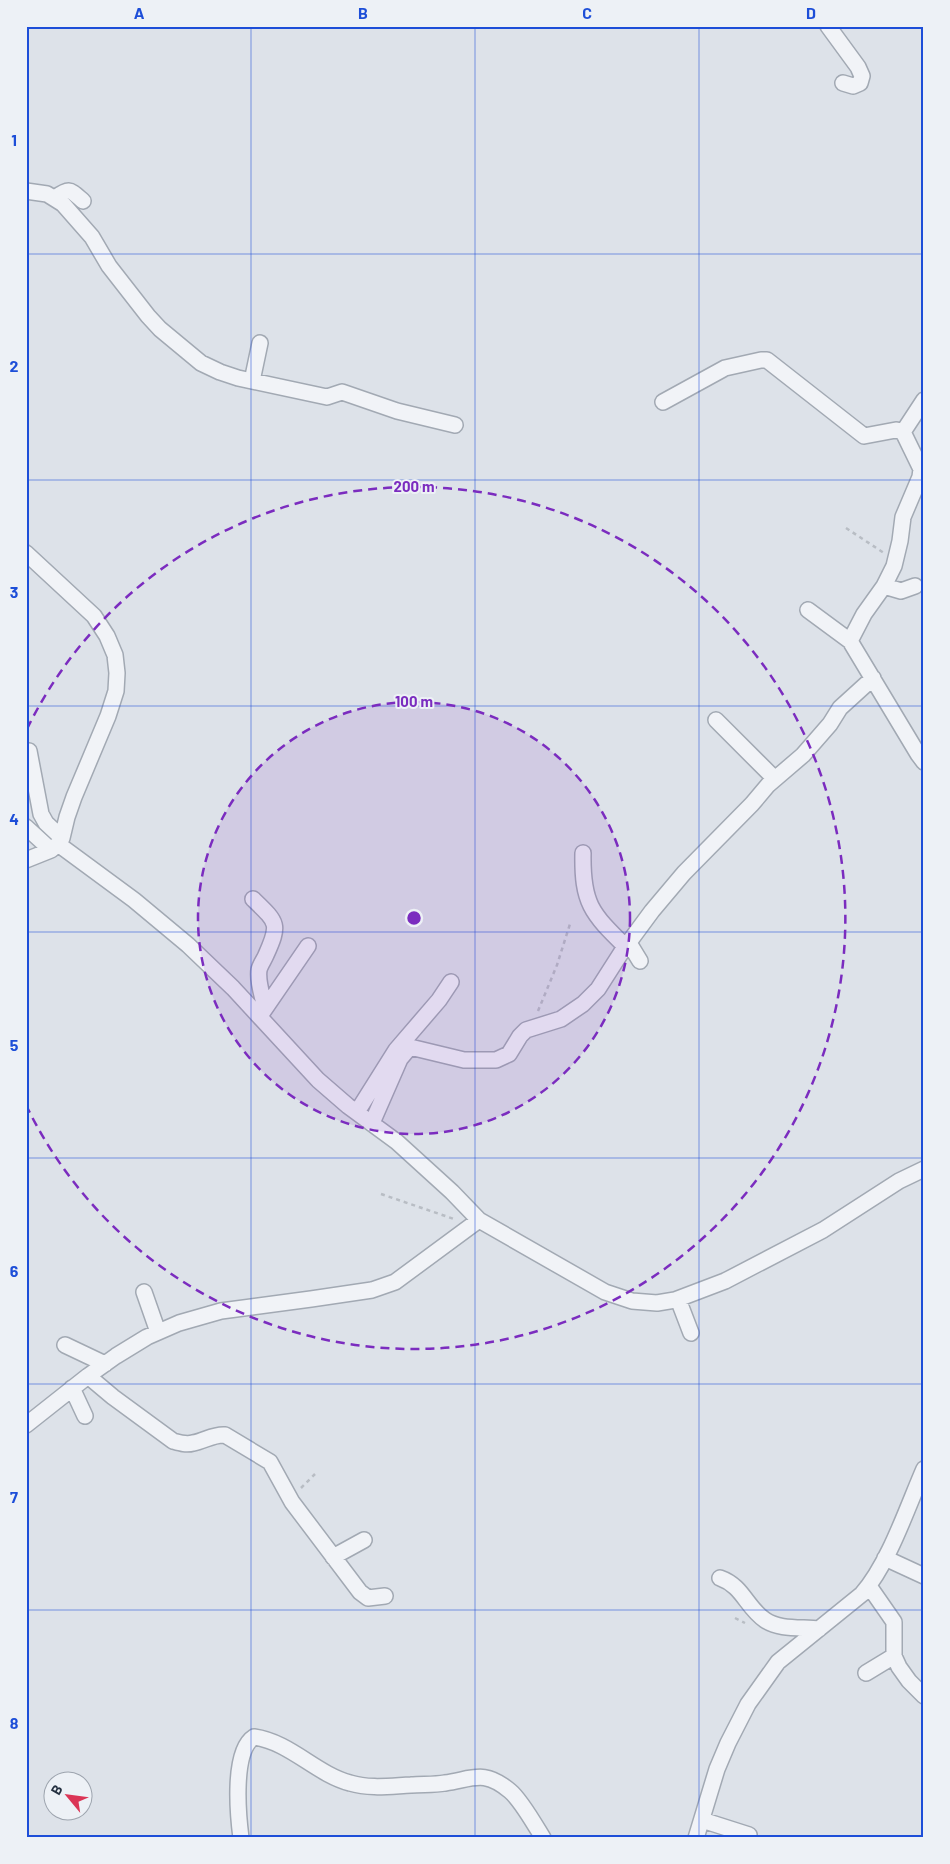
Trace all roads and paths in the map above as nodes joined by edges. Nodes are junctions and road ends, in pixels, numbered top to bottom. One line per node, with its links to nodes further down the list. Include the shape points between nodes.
1 (828, 26): 2 (street, via 862,76 860,83 854,86)
2 (843, 83)
3 (26, 191): 4 (street)
4 (55, 198): 5 (street, via 70,190); 7 (street, via 82,224 126,290 160,328 201,363)
5 (83, 201)
6 (260, 343): 7 (street)
7 (252, 381): 10 (street, via 327,397 342,392)
8 (924, 400): 11 (street)
9 (663, 402): 11 (street, via 725,368 767,360 864,436 896,430)
10 (455, 426)
11 (903, 432): 12 (street, via 921,469)
12 (921, 482): 15 (street, via 903,517)
13 (846, 528): 15 (path)
14 (26, 553): 26 (street, via 94,616 115,655 117,673 116,690 108,716)
15 (895, 561): 16 (street)
16 (884, 586): 17 (street, via 902,591); 19 (street)
17 (914, 586)
18 (808, 610): 19 (street)
19 (850, 641): 20 (street)
20 (873, 678): 23 (street); 24 (street, via 840,708 803,755)
21 (716, 720): 24 (street)
22 (29, 751): 26 (street, via 41,814)
23 (924, 762)
24 (774, 778): 31 (street, via 684,873)
25 (26, 826): 26 (street)
26 (57, 844): 28 (street); 35 (street, via 134,900)
27 (583, 853): 31 (street, via 582,877 587,899 603,925)
28 (26, 860)
29 (253, 899): 35 (street, via 269,915 276,928 259,969)
30 (570, 924): 36 (path)
31 (628, 945): 33 (street); 38 (street, via 598,989 583,1004 561,1019 526,1030 509,1054 496,1060 464,1060 410,1047 400,1059)
32 (308, 946): 35 (street)
33 (640, 961)
34 (451, 982): 37 (street, via 396,1050)
35 (262, 1012): 37 (street, via 318,1080)
36 (536, 1014)
37 (356, 1112): 38 (street)
38 (372, 1124): 41 (street, via 405,1148)
39 (924, 1169): 43 (street, via 899,1181 822,1230 734,1277)
40 (381, 1194): 41 (path)
41 (476, 1223): 43 (street, via 605,1292 632,1301 657,1303); 44 (street, via 396,1282 372,1290 311,1300 222,1310 179,1322)
42 (144, 1292): 44 (street)
43 (678, 1299): 45 (street)
44 (158, 1332): 47 (street)
45 (691, 1333)
46 (65, 1345): 47 (street)
47 (105, 1364): 48 (street)
48 (88, 1376): 49 (street); 55 (street, via 173,1441 193,1444 217,1434 236,1440 270,1462)
49 (72, 1388): 50 (street); 51 (street)
50 (85, 1416)
51 (26, 1425)
52 (924, 1469): 54 (street)
53 (315, 1474): 55 (path)
54 (919, 1492): 58 (street)
55 (290, 1498): 57 (street)
56 (364, 1540): 57 (street)
57 (333, 1557): 62 (street, via 364,1596)
58 (885, 1558): 59 (street); 61 (street)
59 (924, 1576)
60 (720, 1578): 63 (street, via 736,1586 766,1621)
61 (869, 1586): 63 (street); 64 (street, via 894,1622)
62 (385, 1596)
63 (819, 1629): 67 (street, via 778,1662 748,1704 717,1769)
64 (894, 1656): 65 (street); 66 (street, via 909,1681)
65 (866, 1673)
66 (924, 1696)
67 (702, 1820): 68 (street); 71 (street)
68 (749, 1835)
69 (241, 1838): 70 (street, via 237,1796 240,1766 249,1740 254,1737 278,1745 338,1780 372,1788 445,1783 469,1777 489,1779 511,1792)
70 (542, 1838)
71 (696, 1838)

